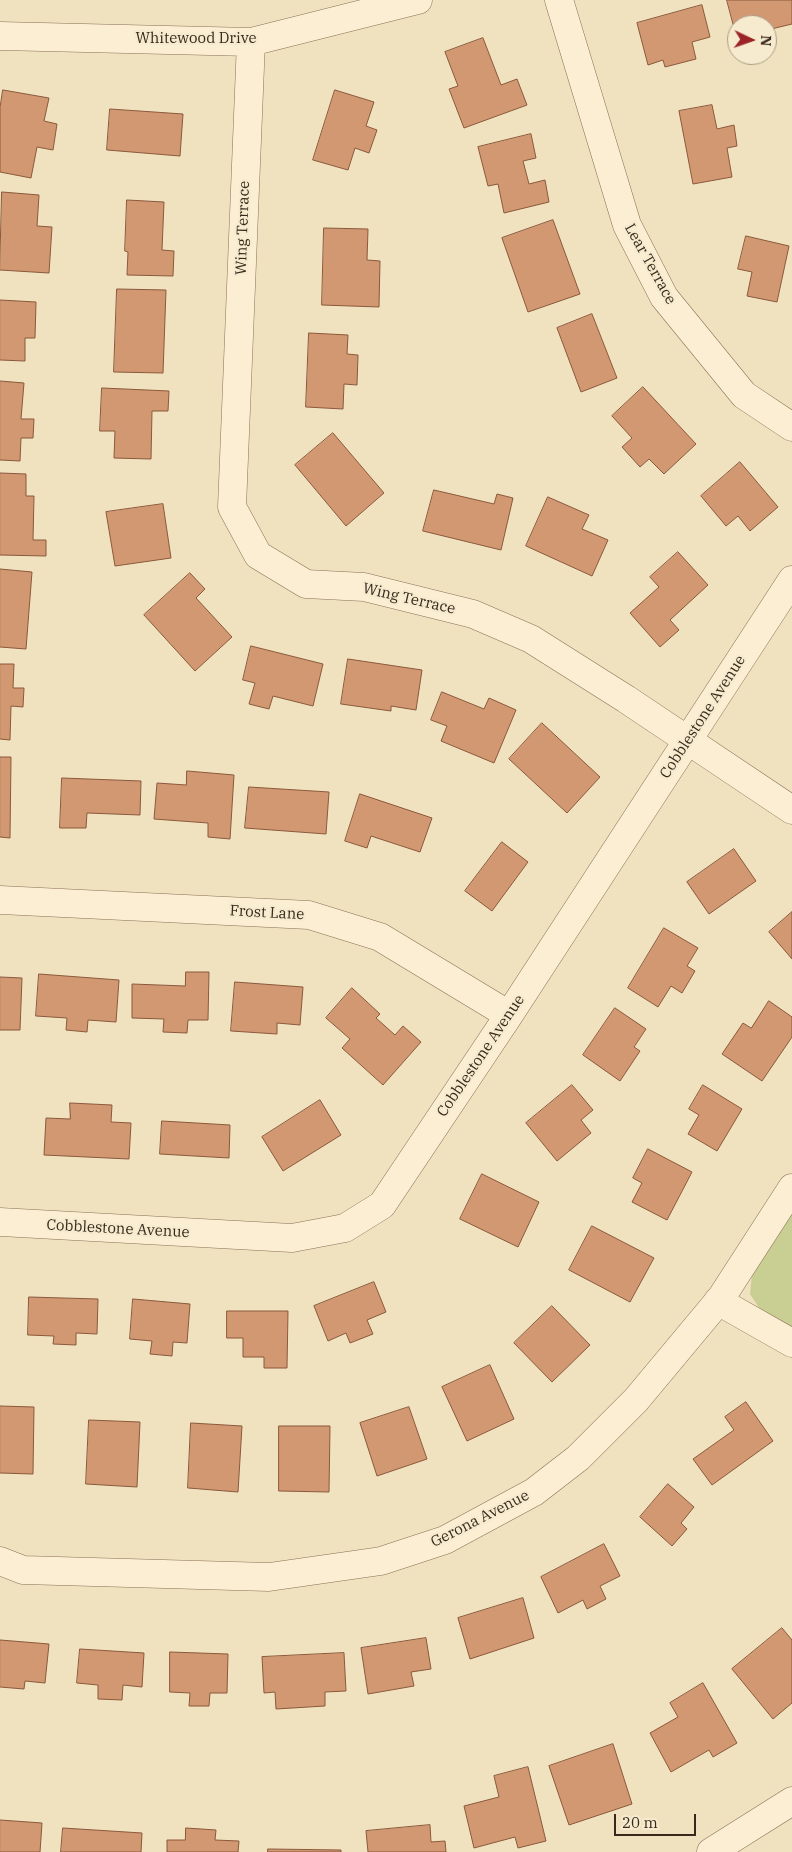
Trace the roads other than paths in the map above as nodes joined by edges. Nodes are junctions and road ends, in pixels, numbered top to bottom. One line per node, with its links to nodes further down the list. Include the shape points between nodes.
1 (418, 0): 4 (street, Whitewood Drive)
2 (559, 0): 5 (street, Lear Terrace, via 627,225 664,296 744,395)
3 (0, 36): 4 (street, Whitewood Drive)
4 (251, 42): 7 (street, Wing Terrace, via 232,507 258,556 306,584 364,587 473,614 515,632 531,639)
5 (792, 427)
6 (792, 580): 7 (street, Cobblestone Avenue)
7 (688, 741): 8 (street, Wing Terrace); 10 (street, Cobblestone Avenue)
8 (792, 810)
9 (0, 900): 10 (street, Frost Lane, via 309,915 380,937)
10 (508, 1015): 12 (street, Cobblestone Avenue, via 382,1205 345,1228 292,1238)
11 (792, 1188): 13 (street, Gerona Avenue)
12 (0, 1222)
13 (718, 1302): 14 (street); 15 (street, Gerona Avenue, via 636,1400 578,1458 534,1492 445,1540 381,1561 269,1577 23,1570)
14 (792, 1342)
15 (0, 1561)
16 (792, 1801): 17 (street)
17 (711, 1852)

